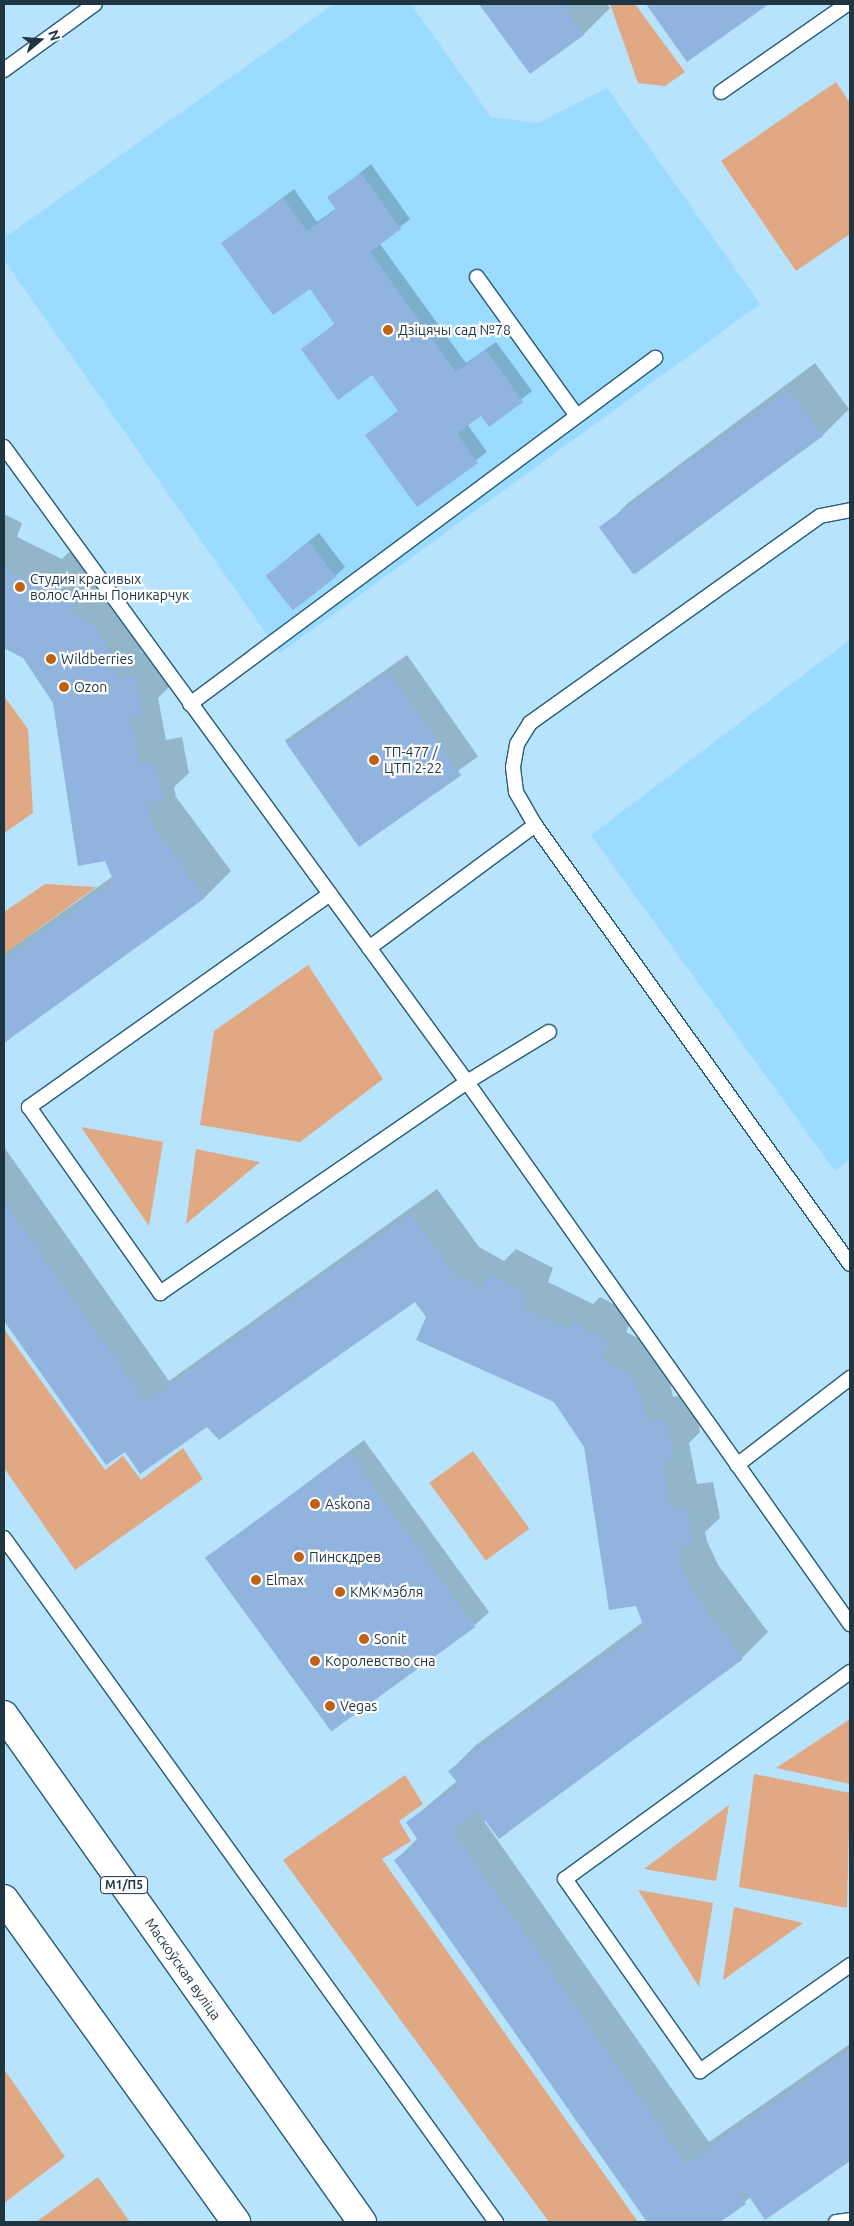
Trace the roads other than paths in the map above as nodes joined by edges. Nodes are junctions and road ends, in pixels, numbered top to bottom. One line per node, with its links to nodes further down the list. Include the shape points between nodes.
1 (95, 4): 3 (lane)
2 (847, 4): 4 (lane)
3 (4, 70)
4 (721, 92)
5 (477, 277): 7 (lane)
6 (655, 358): 7 (lane)
7 (576, 415): 10 (lane)
8 (4, 447): 10 (lane)
9 (850, 510): 11 (lane, via 820,516 530,723 517,744 513,767 516,792)
10 (190, 704): 12 (lane)
11 (535, 826): 13 (lane); 16 (lane)
12 (330, 894): 13 (lane); 15 (lane, via 30,1106 160,1293)
13 (369, 948): 15 (lane)
14 (549, 1032): 15 (lane)
15 (467, 1082): 18 (lane)
16 (850, 1264)
17 (850, 1378): 18 (lane)
18 (737, 1465): 20 (lane)
19 (4, 1538): 28 (lane)
20 (850, 1624)
21 (850, 1672): 24 (lane, via 565,1879 700,2070)
22 (5, 1718): 27 (highway, Маскоўская вуліца / М1/П5)
23 (4, 1899): 26 (highway)
24 (850, 1964)
25 (850, 2220): 29 (lane)
26 (236, 2222)
27 (362, 2222)
28 (496, 2222)
29 (836, 2222)

